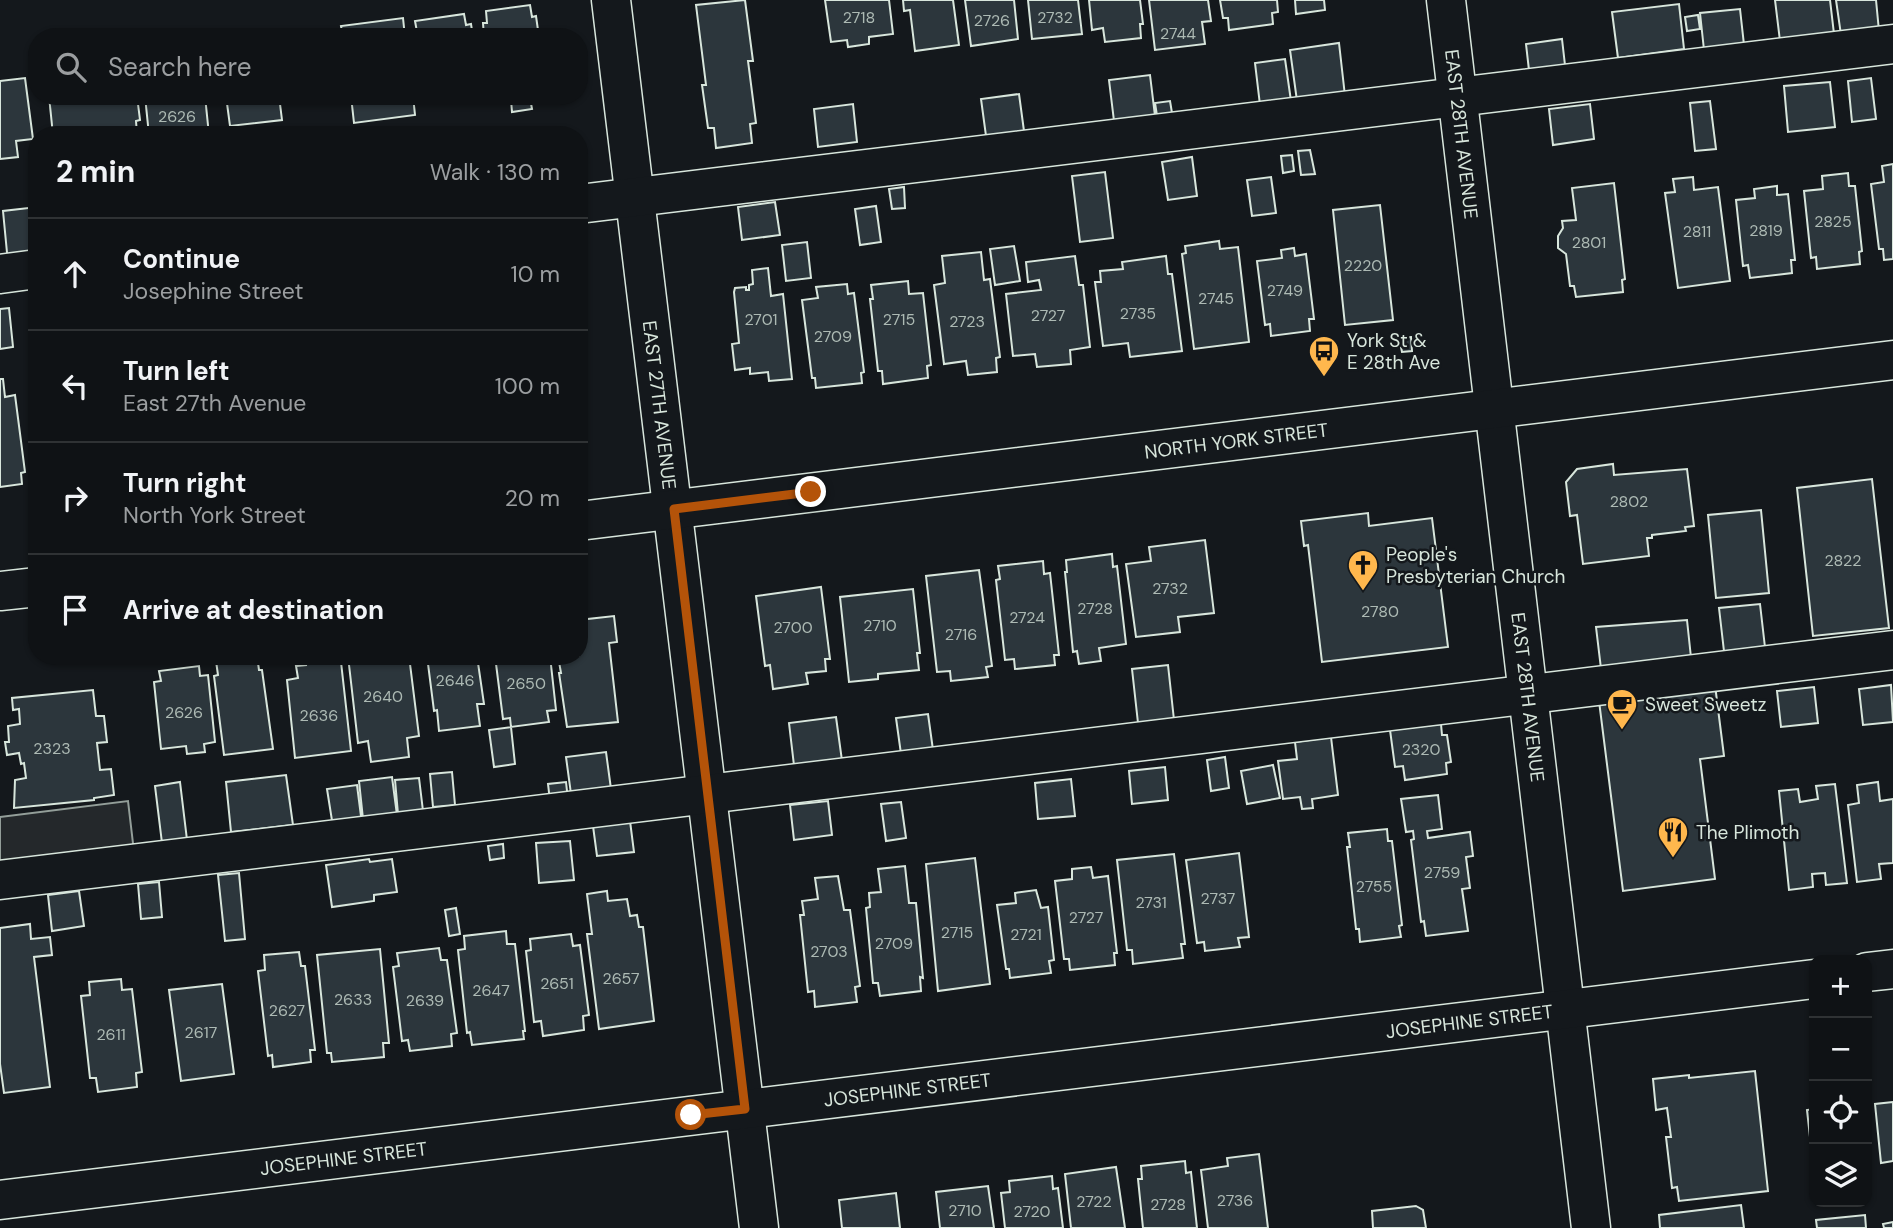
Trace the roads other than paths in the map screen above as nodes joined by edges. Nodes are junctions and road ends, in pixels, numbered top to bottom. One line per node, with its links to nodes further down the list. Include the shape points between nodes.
1 (611, 0): 5 (street, EAST 27TH AVENUE)
2 (1446, 0): 4 (street, EAST 28TH AVENUE)
3 (1893, 44): 4 (street)
4 (1458, 97): 5 (street); 10 (street, EAST 28TH AVENUE)
5 (636, 197): 6 (street); 11 (street, EAST 27TH AVENUE)
6 (588, 203)
7 (28, 270): 8 (street)
8 (0, 274)
9 (1893, 360): 10 (street, NORTH YORK STREET)
10 (1494, 408): 11 (street, NORTH YORK STREET); 16 (street, EAST 28TH AVENUE)
11 (674, 509): 12 (street, NORTH YORK STREET); 17 (street, EAST 27TH AVENUE)
12 (588, 520)
13 (28, 587): 14 (street)
14 (0, 591)
15 (1893, 650): 16 (street)
16 (1528, 694): 17 (street); 22 (street, EAST 28TH AVENUE)
17 (707, 794): 18 (street); 23 (street, EAST 27TH AVENUE)
18 (0, 880)
19 (1893, 969): 20 (street)
20 (1872, 971)
21 (1809, 980): 22 (street, JOSEPHINE STREET)
22 (1565, 1009): 23 (street, JOSEPHINE STREET); 26 (street, EAST 28TH AVENUE)
23 (745, 1109): 24 (street, JOSEPHINE STREET); 25 (street, EAST 27TH AVENUE)
24 (0, 1200)
25 (759, 1228)
26 (1591, 1228)

